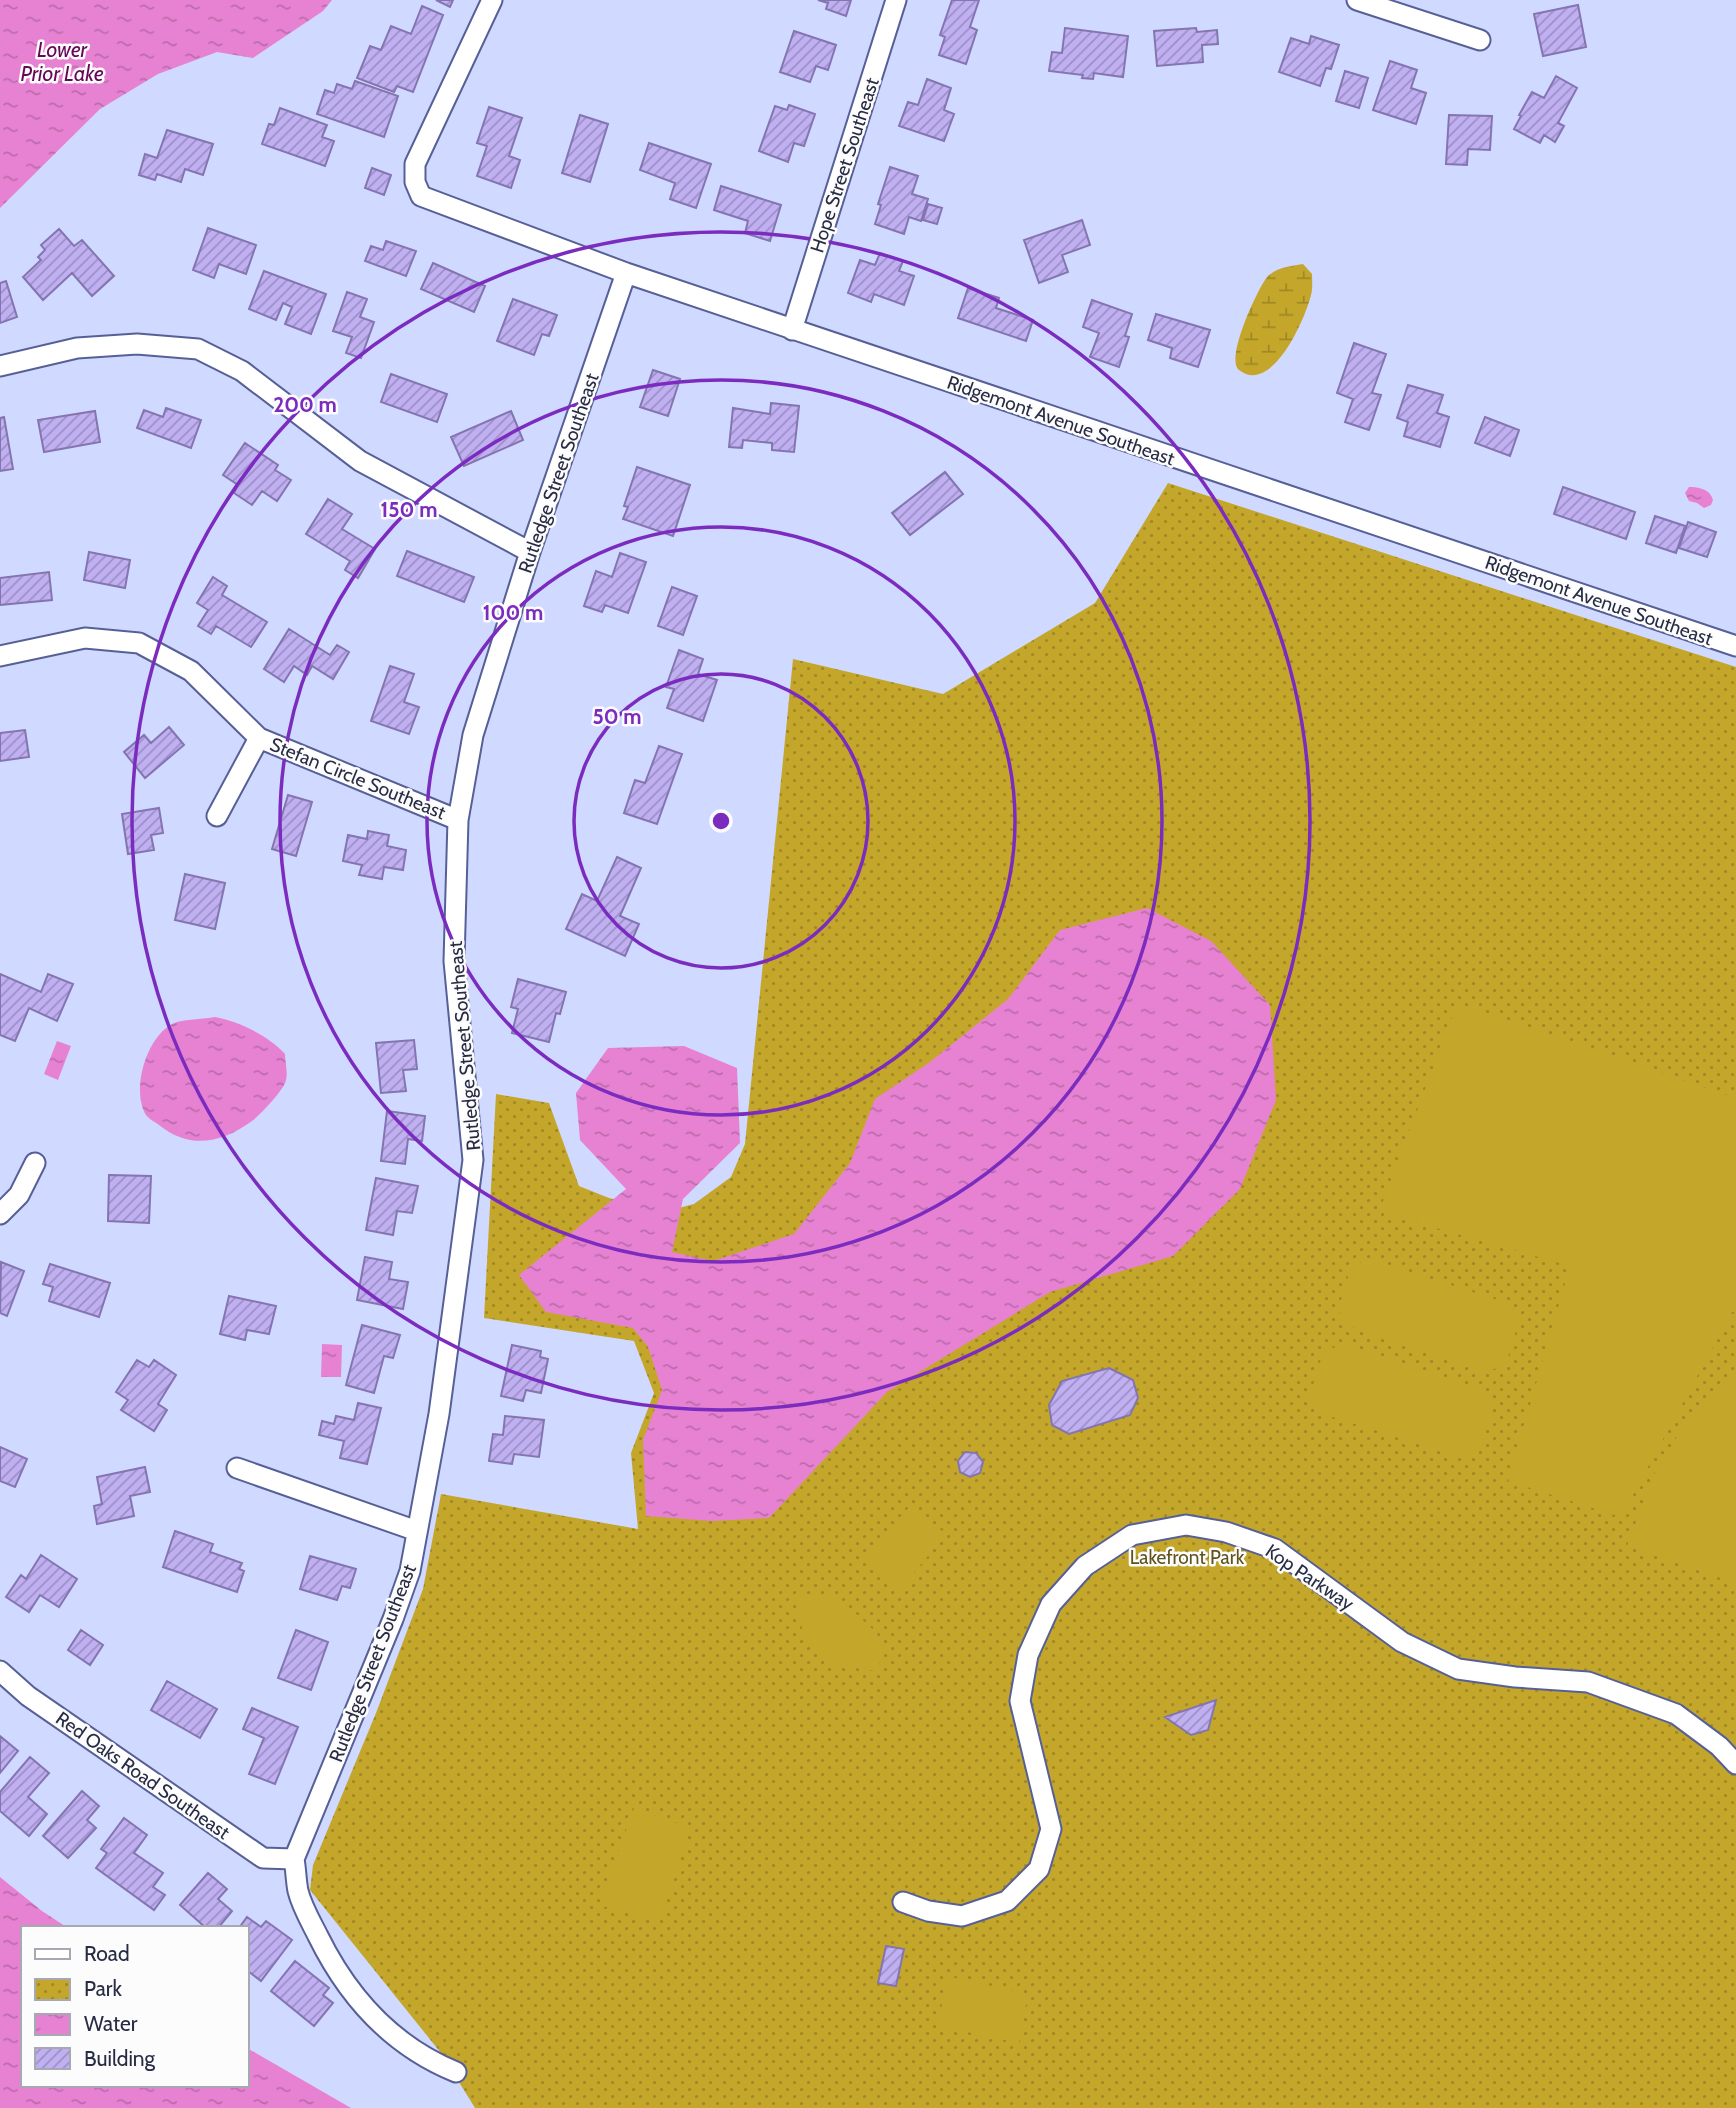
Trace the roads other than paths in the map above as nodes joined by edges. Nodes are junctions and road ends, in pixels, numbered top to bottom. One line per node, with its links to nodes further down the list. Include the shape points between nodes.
1 (492, 0): 5 (street, Ridgemont Avenue Southeast, via 415,164 421,196)
2 (896, 0): 6 (street, Hope Street Southeast)
3 (1357, 0): 4 (street)
4 (1479, 40)
5 (626, 273): 6 (street, Ridgemont Avenue Southeast); 8 (street, Rutledge Street Southeast)
6 (792, 330): 9 (street, Ridgemont Avenue Southeast)
7 (0, 366): 8 (street, via 78,348 137,344 198,349 242,371 360,461)
8 (530, 552): 13 (street, Rutledge Street Southeast, via 473,735)
9 (1736, 646)
10 (0, 656): 11 (street, Stefan Circle Southeast, via 85,638 139,643 191,671)
11 (259, 738): 12 (street); 13 (street, Stefan Circle Southeast)
12 (217, 816)
13 (458, 820): 17 (street, Rutledge Street Southeast, via 454,961 473,1160 439,1414)
14 (35, 1163): 15 (street, via 19,1195)
15 (0, 1214)
16 (237, 1468): 17 (street)
17 (417, 1531): 20 (street, Rutledge Street Southeast, via 410,1571 393,1619)
18 (0, 1671): 20 (street, Red Oaks Road Southeast, via 28,1696 263,1858)
19 (1736, 1764): 21 (street, Kop Parkway, via 1676,1714 1588,1682 1458,1669 1402,1642 1275,1549 1226,1532 1186,1525 1132,1535 1085,1566 1051,1604 1028,1655 1020,1701 1051,1829 1039,1869 1007,1901 962,1916)
20 (294, 1859): 22 (street, via 306,1911 331,1963 361,2005 390,2034 431,2062)
21 (903, 1902)
22 (456, 2072)

